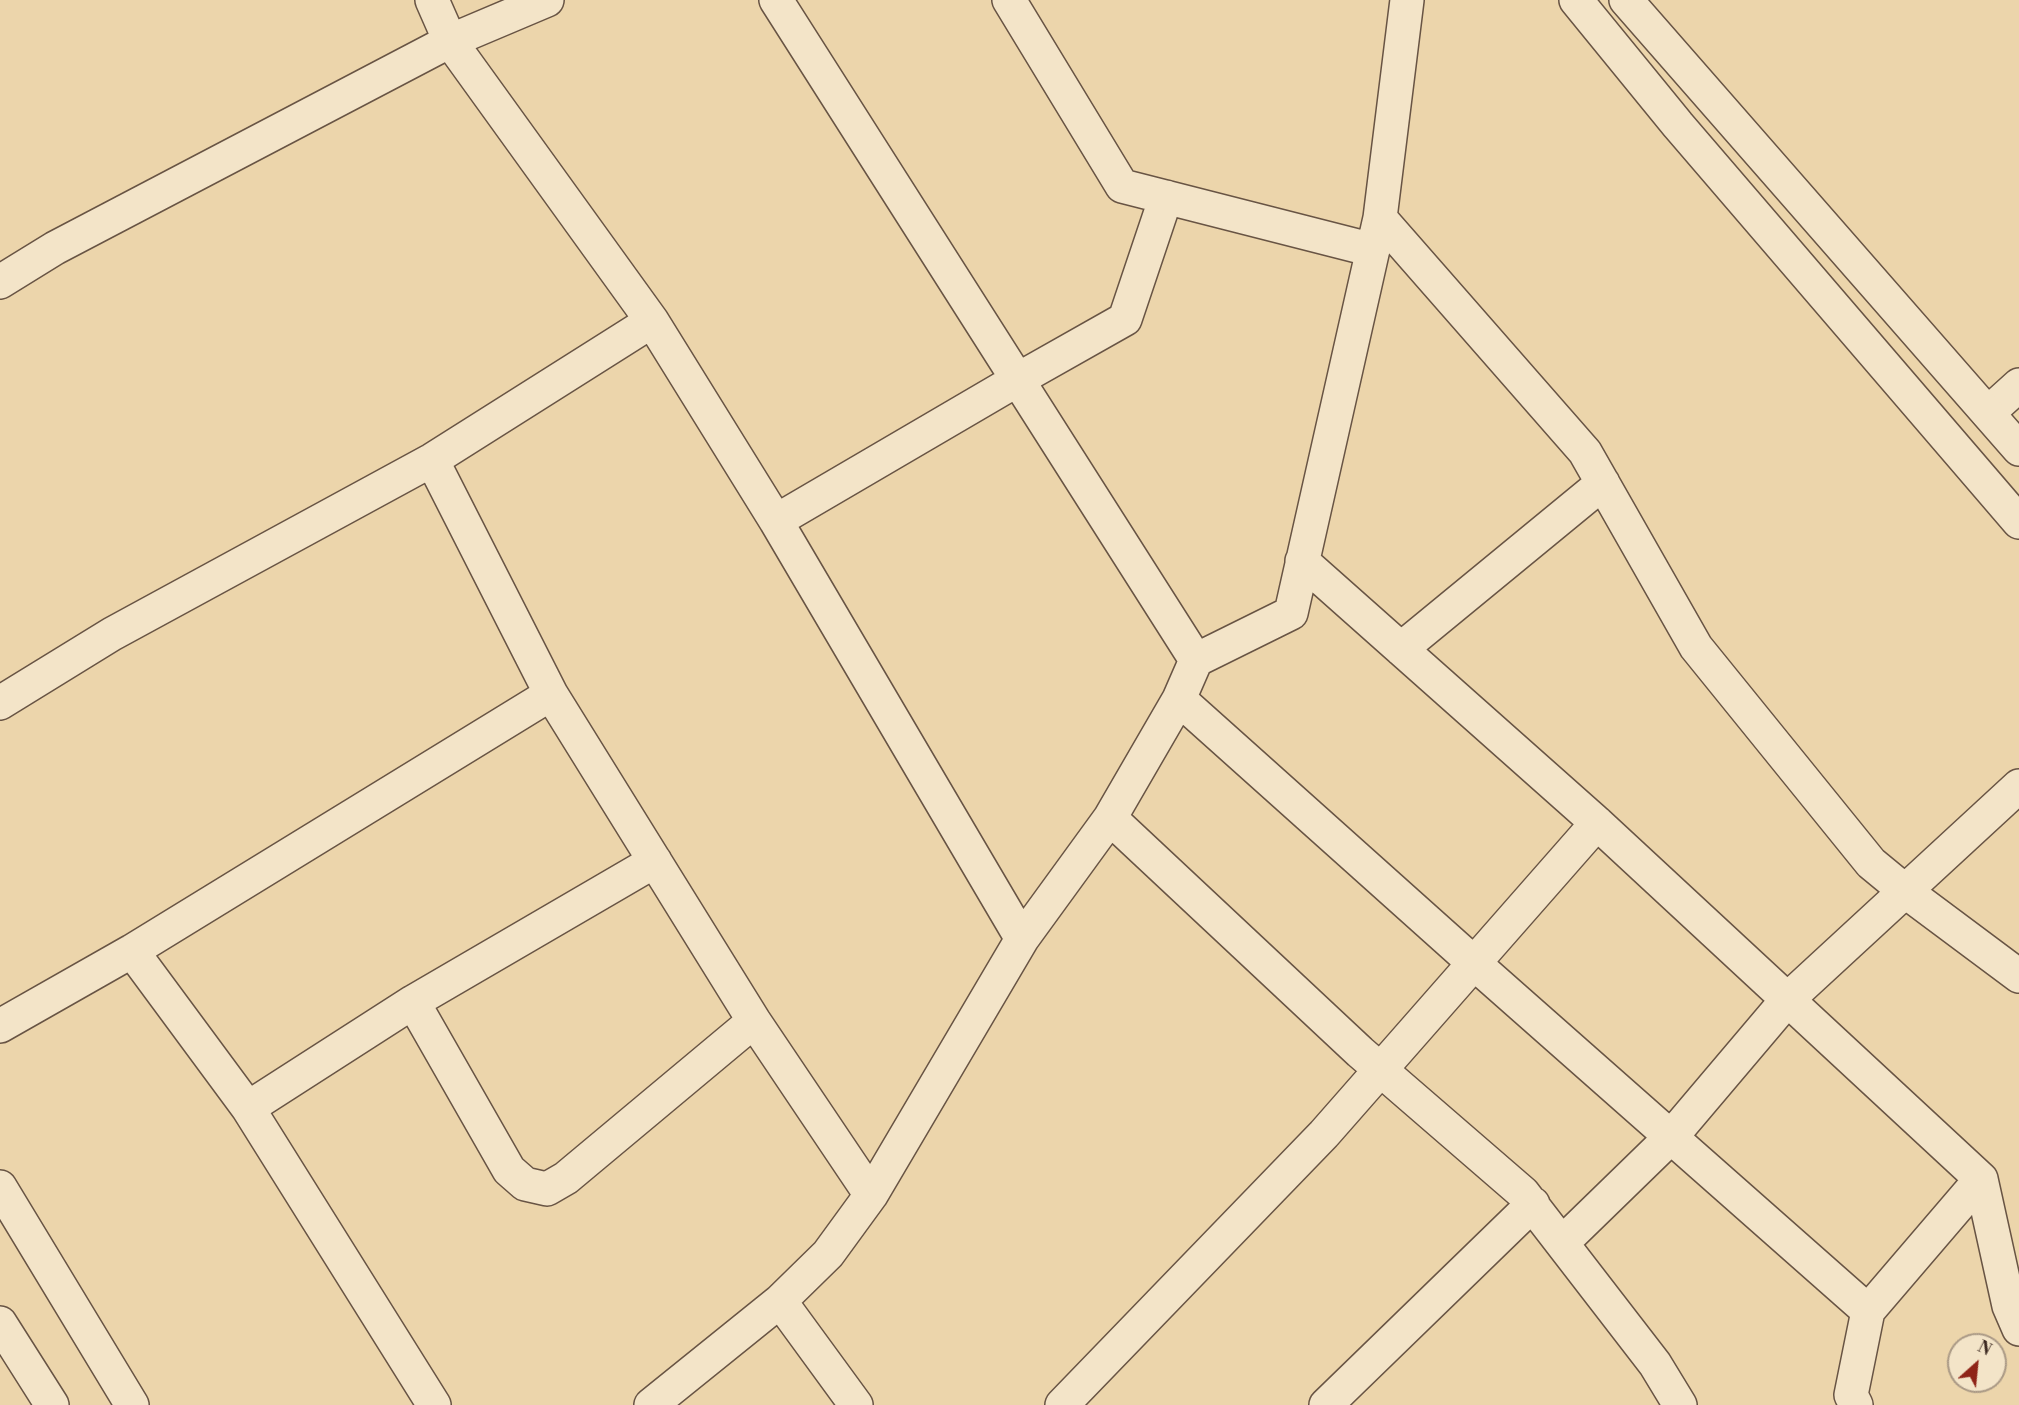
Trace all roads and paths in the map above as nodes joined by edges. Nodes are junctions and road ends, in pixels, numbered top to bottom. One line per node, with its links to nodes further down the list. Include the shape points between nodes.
1 (432, 0): 8 (street)
2 (547, 0): 8 (street)
3 (776, 0): 14 (street)
4 (1009, 0): 9 (street, via 1122,186)
5 (1407, 0): 10 (street)
6 (1576, 0): 21 (street, via 1678,125)
7 (1626, 0): 16 (street)
8 (450, 41): 12 (street, via 65,243); 13 (street)
9 (1166, 197): 11 (street); 14 (street, via 1125,320)
10 (1380, 218): 11 (street); 19 (street, via 1585,452)
11 (1373, 250): 22 (street)
12 (0, 282)
13 (651, 321): 18 (street); 20 (street)
14 (1017, 380): 20 (street); 24 (street)
15 (2019, 385): 16 (street)
16 (1988, 413): 17 (street)
17 (2019, 449)
18 (432, 460): 25 (street); 27 (street, via 130,624)
19 (1604, 483): 23 (street); 32 (street, via 1696,647 1871,863)
20 (776, 521): 33 (street)
21 (2019, 522)
22 (1302, 561): 23 (street); 24 (street, via 1291,613)
23 (1401, 649): 30 (street)
24 (1196, 660): 26 (street)
25 (551, 694): 31 (street); 34 (street)
26 (1179, 699): 29 (street); 35 (street)
27 (0, 703)
28 (2019, 786): 32 (street)
29 (1110, 818): 33 (street); 41 (street)
30 (1597, 823): 35 (street); 37 (street)
31 (655, 861): 38 (street); 39 (street)
32 (1905, 891): 36 (street); 37 (street)
33 (1022, 939): 46 (street)
34 (132, 951): 40 (street); 42 (street)
35 (1474, 964): 41 (street); 43 (street)
36 (2019, 976)
37 (1787, 1000): 43 (street); 44 (street)
38 (413, 1002): 39 (street, via 509,1170 525,1184 547,1189 567,1178); 42 (street)
39 (754, 1021): 46 (street)
40 (0, 1026)
41 (1381, 1070): 47 (street); 60 (street)
42 (248, 1108): 58 (street)
43 (1671, 1137): 48 (street); 50 (street)
44 (1981, 1179): 50 (street); 52 (street, via 2009,1306)
45 (0, 1187): 53 (street)
46 (871, 1195): 49 (street, via 828,1254)
47 (1533, 1204): 48 (street); 61 (street)
48 (1562, 1243): 62 (street, via 1655,1364)
49 (780, 1301): 54 (street); 59 (street)
50 (1868, 1311): 63 (street, via 1851,1395)
51 (0, 1323): 55 (street)
52 (2019, 1329)
53 (112, 1372): 56 (street); 57 (street)
54 (659, 1403)
55 (52, 1405)
56 (112, 1405)
57 (132, 1405)
58 (434, 1405)
59 (856, 1405)
60 (1062, 1405)
61 (1326, 1405)
62 (1680, 1405)
63 (1856, 1405)

